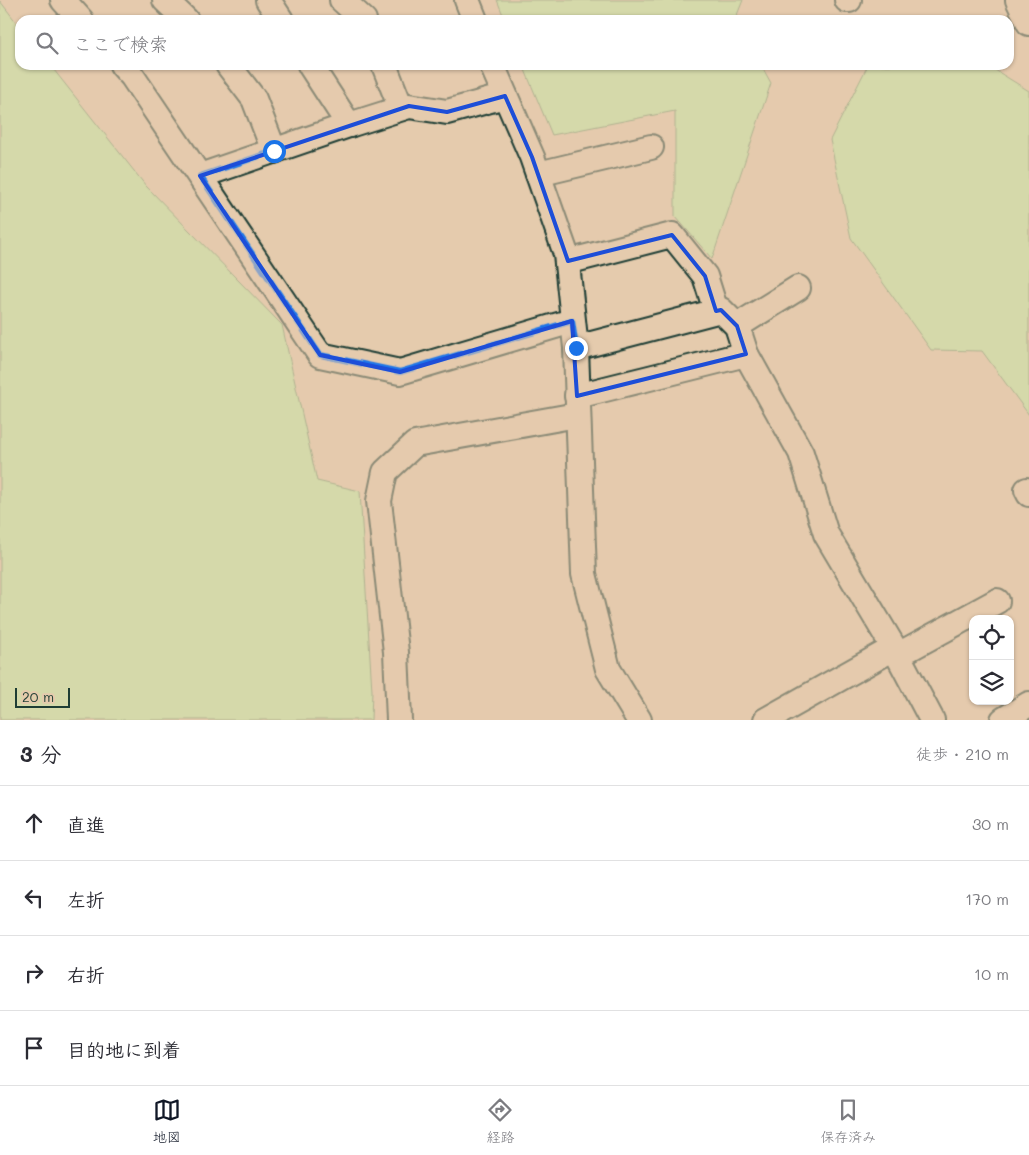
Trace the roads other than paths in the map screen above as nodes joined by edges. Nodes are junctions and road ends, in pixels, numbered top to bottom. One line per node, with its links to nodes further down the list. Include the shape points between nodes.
1 (63, 0): 7 (street)
2 (165, 0): 8 (street)
3 (268, 0): 9 (street)
4 (342, 0): 10 (street)
5 (467, 0): 11 (street)
6 (1018, 0): 12 (street)
7 (76, 15)
8 (181, 15)
9 (278, 15)
10 (358, 15)
11 (472, 15)
12 (1029, 23)
13 (127, 70): 24 (street)
14 (232, 70): 22 (street, via 254,99)
15 (313, 70): 20 (street)
16 (386, 70): 19 (street)
17 (494, 70): 18 (street)
18 (505, 96): 19 (street, via 447,112 409,106); 23 (street)
19 (401, 108): 20 (street)
20 (349, 126): 22 (street)
21 (651, 147): 23 (street)
22 (274, 151): 24 (street)
23 (538, 174): 25 (street)
24 (200, 176): 28 (street, via 320,355 400,372)
25 (567, 262): 27 (street, via 672,235 705,276); 28 (street)
26 (798, 288): 29 (street)
27 (716, 311): 29 (street, via 721,310); 30 (street)
28 (572, 321): 30 (street)
29 (737, 326): 31 (street)
30 (576, 348): 32 (street)
31 (746, 354): 32 (street); 34 (street, via 802,453 826,534)
32 (577, 406): 36 (street, via 415,444 385,472 379,501 396,652); 37 (street, via 584,574 608,669)
33 (997, 601): 34 (street)
34 (896, 651): 38 (street); 39 (street)
35 (1029, 704): 40 (street)
36 (399, 720)
37 (638, 720)
38 (766, 720)
39 (932, 720)
40 (1003, 720)

